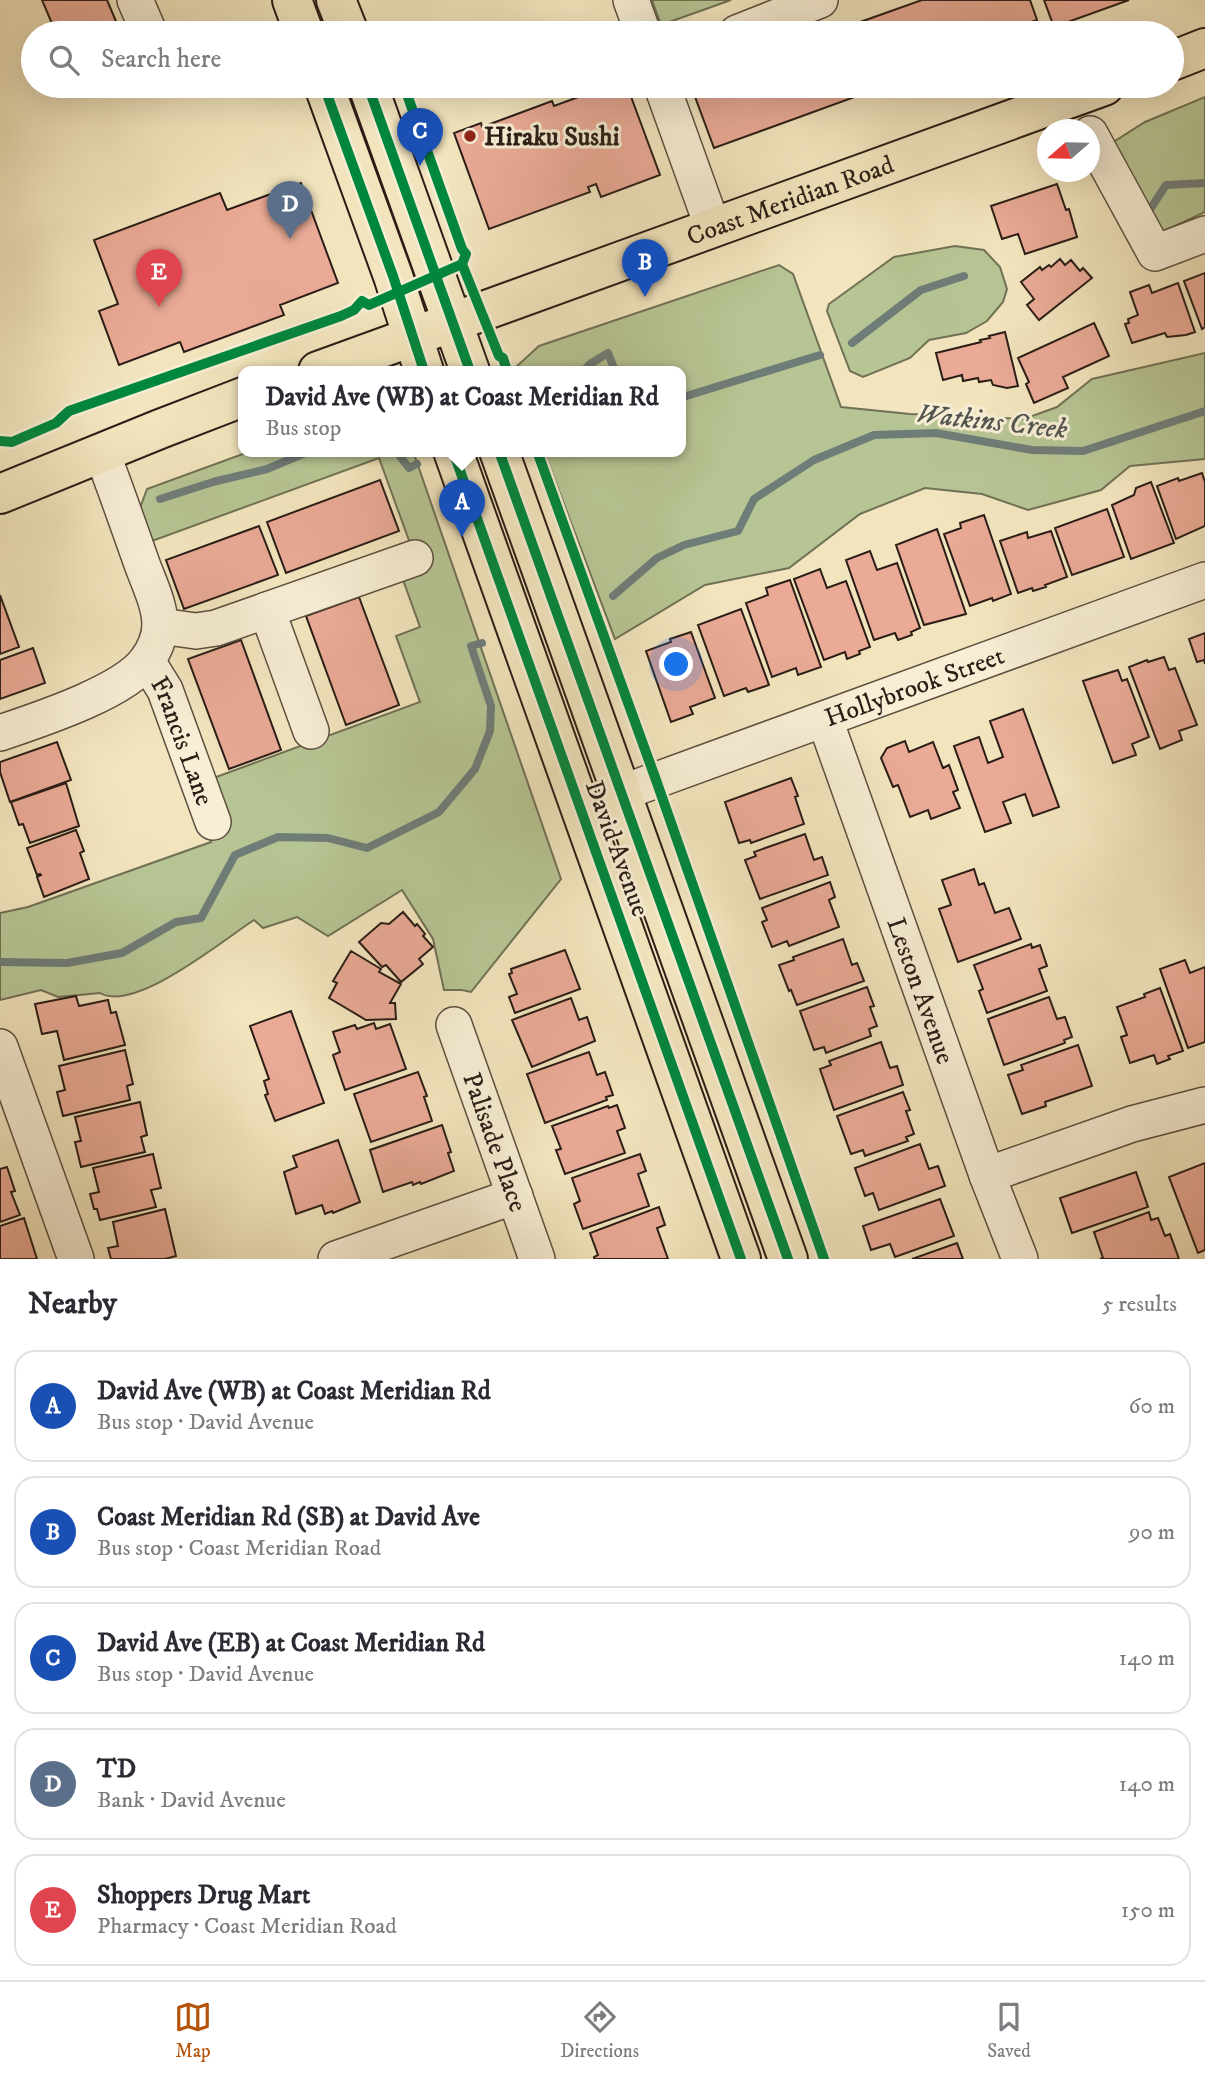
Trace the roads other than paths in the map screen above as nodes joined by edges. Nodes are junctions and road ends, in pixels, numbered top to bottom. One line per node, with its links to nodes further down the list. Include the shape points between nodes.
1 (135, 0): 5 (street)
2 (292, 0): 6 (main road)
3 (631, 0): 7 (street)
4 (820, 0): 8 (street)
5 (144, 21)
6 (300, 21)
7 (639, 21)
8 (767, 21)
9 (1205, 48): 10 (main road)
10 (1184, 56)
11 (328, 98): 18 (main road)
12 (372, 98): 17 (main road)
13 (666, 98): 15 (street)
14 (1088, 112): 15 (main road, Coast Meridian Road); 16 (street, via 1155,253)
15 (713, 228): 17 (main road, Coast Meridian Road)
16 (1205, 234)
17 (453, 322): 18 (main road, Coast Meridian Road); 20 (main road)
18 (419, 354): 19 (main road, Coast Meridian Road)
19 (348, 366)
20 (468, 366)
21 (238, 399): 22 (main road)
22 (102, 453): 25 (main road); 29 (street, via 153,594)
23 (455, 457): 44 (main road, David Avenue)
24 (501, 457): 34 (main road, David Avenue)
25 (0, 494)
26 (415, 558): 28 (street)
27 (1205, 580): 31 (street, Hollybrook Street)
28 (267, 610): 29 (street, via 196,631); 32 (street)
29 (160, 626): 30 (street)
30 (147, 661): 33 (street, via 131,676 73,706); 35 (street, Francis Lane, via 165,690)
31 (825, 720): 34 (street, Hollybrook Street); 39 (street, Leston Avenue)
32 (311, 731)
33 (0, 733)
34 (621, 793): 45 (main road, David Avenue)
35 (213, 822)
36 (454, 1025): 40 (street, Palisade Place)
37 (0, 1047): 41 (street)
38 (1205, 1105): 39 (street, via 1132,1124)
39 (987, 1175): 46 (street, Leston Avenue)
40 (515, 1196): 42 (street); 43 (street, Palisade Place)
41 (76, 1259)
42 (336, 1259)
43 (537, 1259)
44 (741, 1259)
45 (788, 1259)
46 (1020, 1259)

